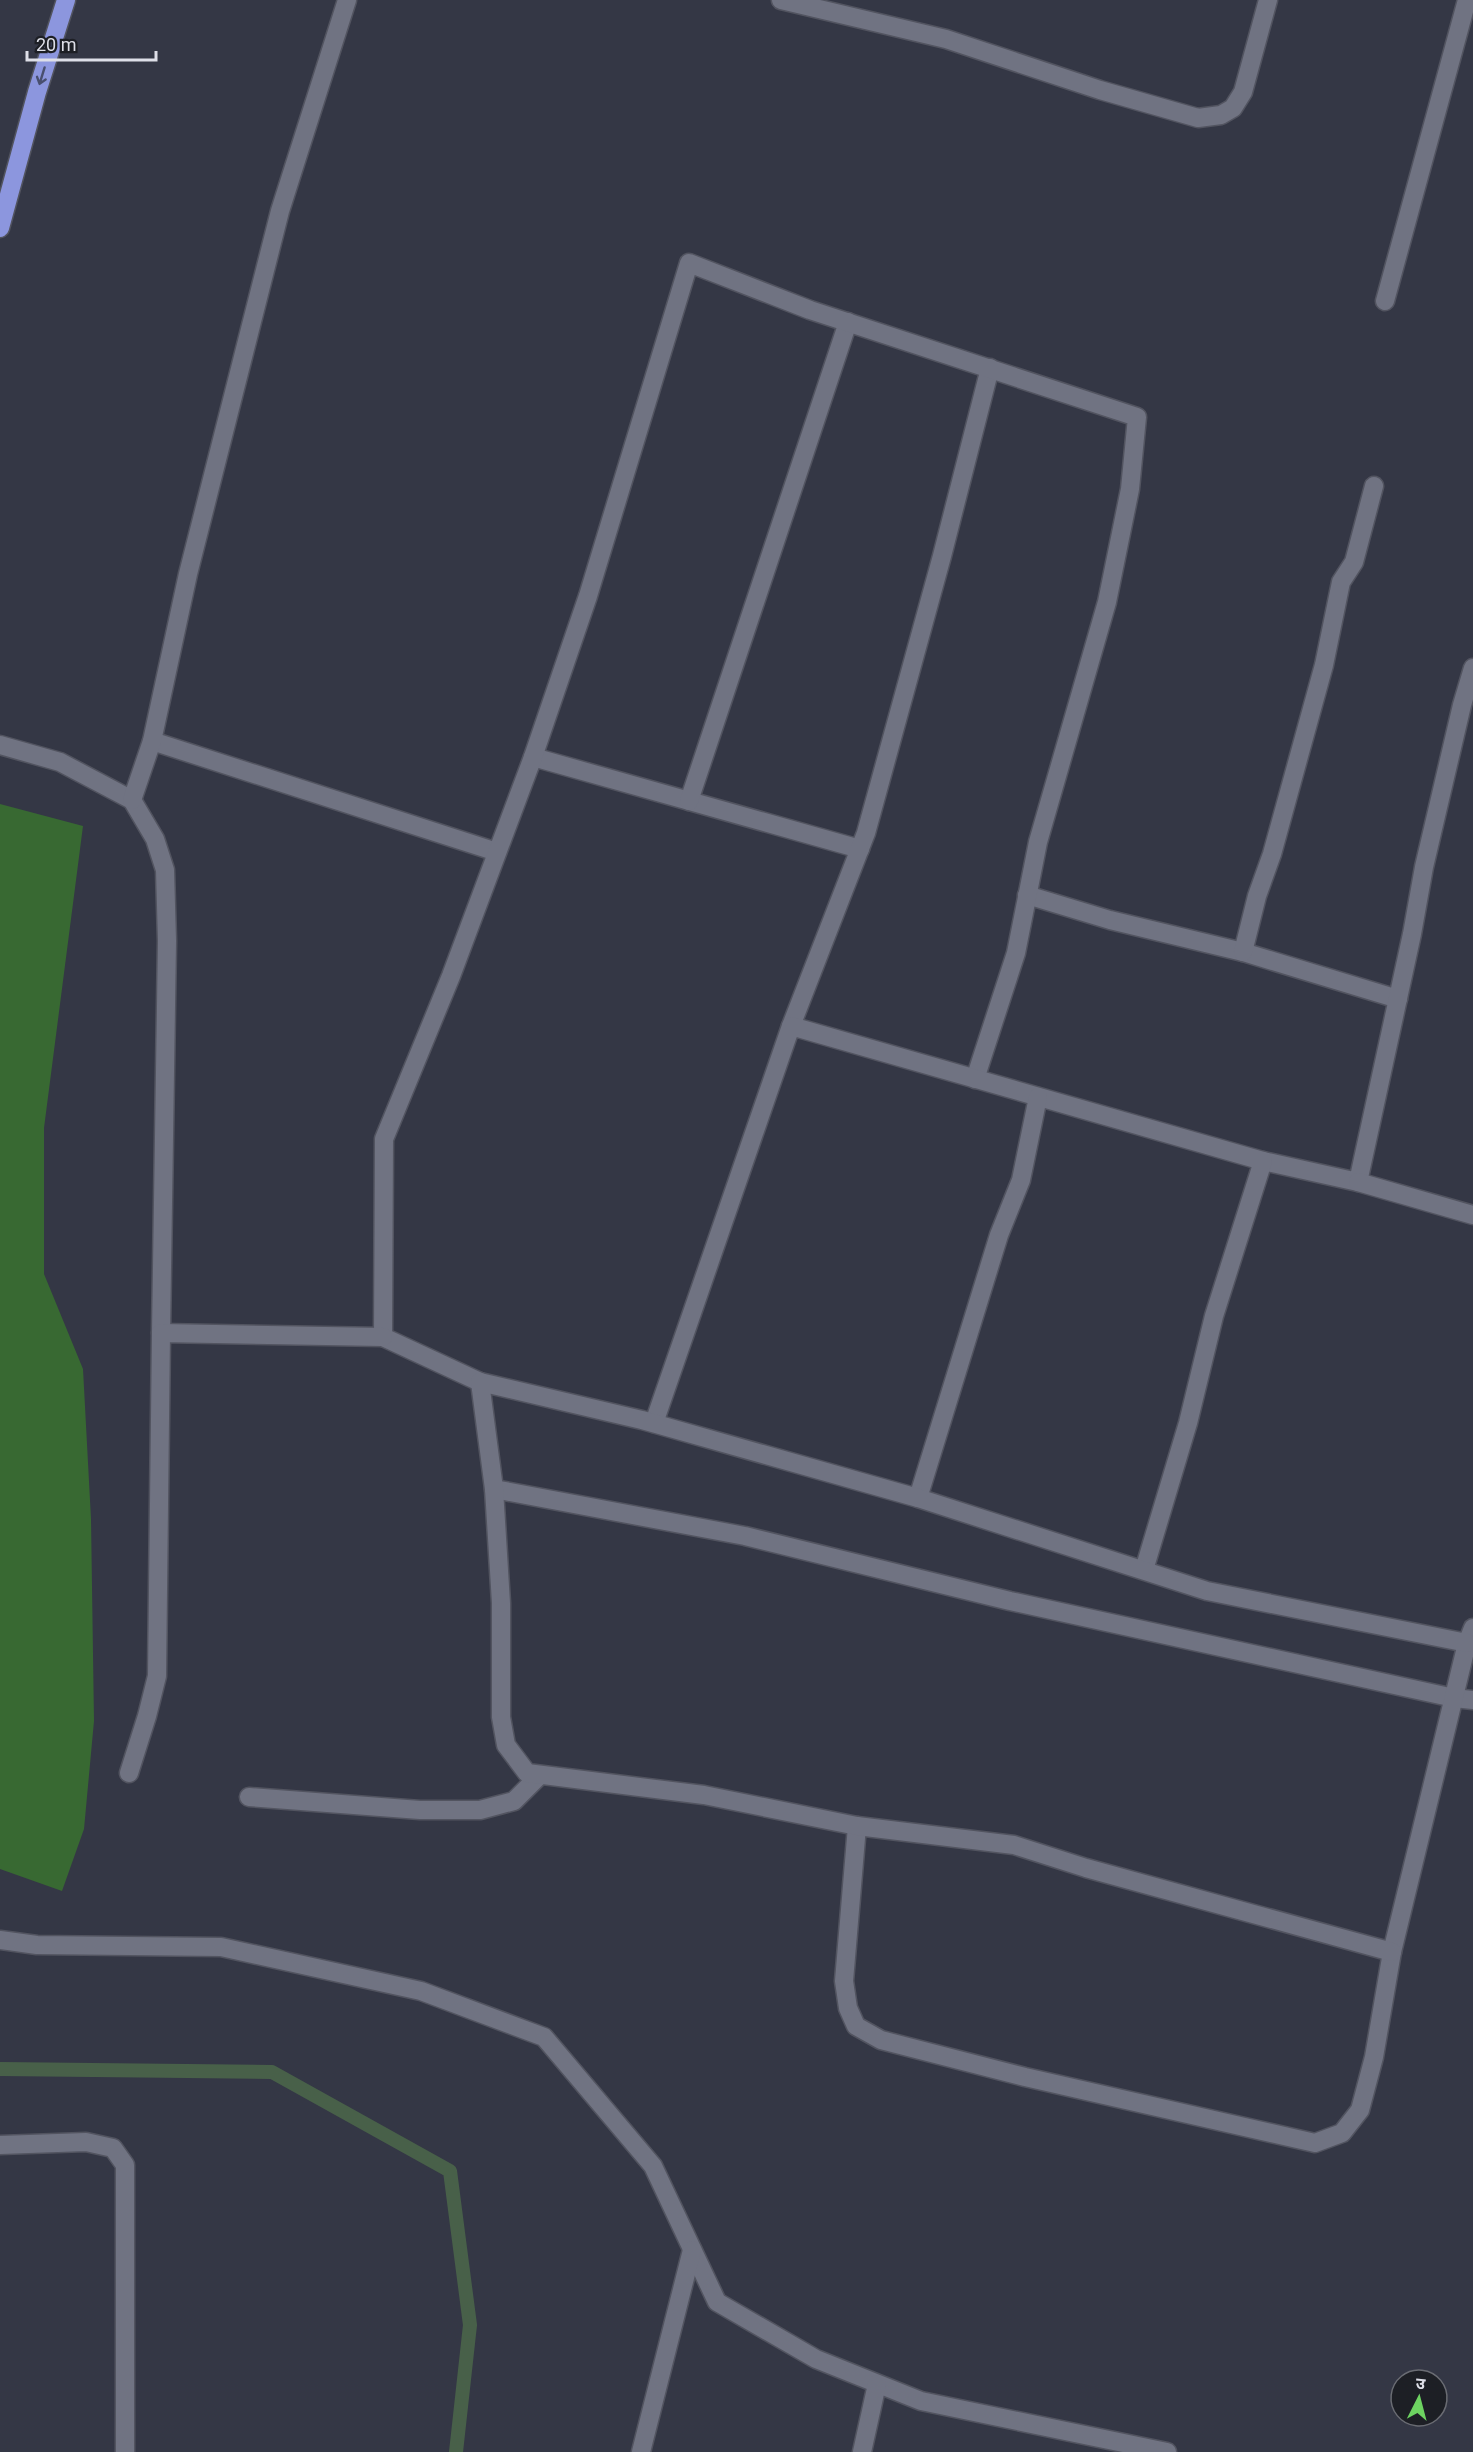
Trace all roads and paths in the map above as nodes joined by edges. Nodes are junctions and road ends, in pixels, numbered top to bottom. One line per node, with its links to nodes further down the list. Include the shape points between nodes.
1 (66, 0): 6 (highway, one-way to 6)
2 (347, 0): 12 (street, via 280,211 188,574)
3 (782, 0): 4 (street, via 946,39 1198,118 1221,115 1233,108 1243,92)
4 (1268, 0)
5 (1467, 0): 7 (street)
6 (0, 228)
7 (1385, 301)
8 (848, 322): 9 (street); 14 (street, via 689,262 588,596); 16 (street)
9 (990, 368): 17 (street); 19 (street, via 1137,417 1130,489 1107,602 1038,842)
10 (1374, 486): 20 (street, via 1354,562 1341,582 1324,665)
11 (1473, 668): 21 (street, via 1424,867)
12 (152, 741): 15 (street); 18 (street)
13 (0, 745): 15 (street, via 60,762)
14 (533, 757): 16 (street); 18 (street)
15 (132, 800): 28 (street, via 155,839 165,870)
16 (689, 801): 17 (street)
17 (860, 849): 22 (street)
18 (497, 852): 29 (street, via 384,1139)
19 (1028, 895): 20 (street, via 1110,920); 23 (street, via 1016,953)
20 (1244, 952): 21 (street)
21 (1398, 999): 26 (street)
22 (791, 1026): 23 (street); 31 (street)
23 (975, 1079): 24 (street)
24 (1038, 1097): 25 (street); 33 (street, via 1021,1180 999,1235)
25 (1263, 1161): 26 (street); 34 (street, via 1214,1317 1188,1423)
26 (1358, 1182): 27 (street)
27 (1473, 1215)
28 (161, 1333): 29 (street); 38 (street, via 157,1677)
29 (383, 1337): 30 (street)
30 (480, 1382): 31 (street); 32 (street)
31 (654, 1423): 33 (street)
32 (494, 1489): 36 (street, via 745,1536 1010,1602); 39 (street, via 504,1736 506,1745 527,1773)
33 (918, 1498): 34 (street)
34 (1144, 1570): 35 (street, via 1206,1591)
35 (1471, 1632): 36 (street)
36 (1454, 1698): 37 (street); 43 (street)
37 (1473, 1700)
38 (129, 1773)
39 (540, 1776): 40 (street, via 514,1801 480,1810 420,1810); 41 (street, via 704,1795)
40 (249, 1797)
41 (857, 1826): 43 (street, via 1014,1845); 43 (street, via 844,1982 856,2026 881,2040 1025,2077 1315,2143 1342,2133 1360,2110 1374,2057)
42 (0, 1940): 45 (street, via 37,1945 221,1947 421,1991 543,2037 652,2166)
43 (1392, 1952)
44 (0, 2145): 48 (street, via 86,2142 113,2148 125,2165)
45 (692, 2250): 46 (street, via 717,2302 816,2359); 49 (street)
46 (877, 2384): 47 (street, via 921,2401); 50 (street)
47 (1140, 2449): 51 (street)
48 (125, 2452)
49 (641, 2452)
50 (862, 2452)
51 (1167, 2452)

